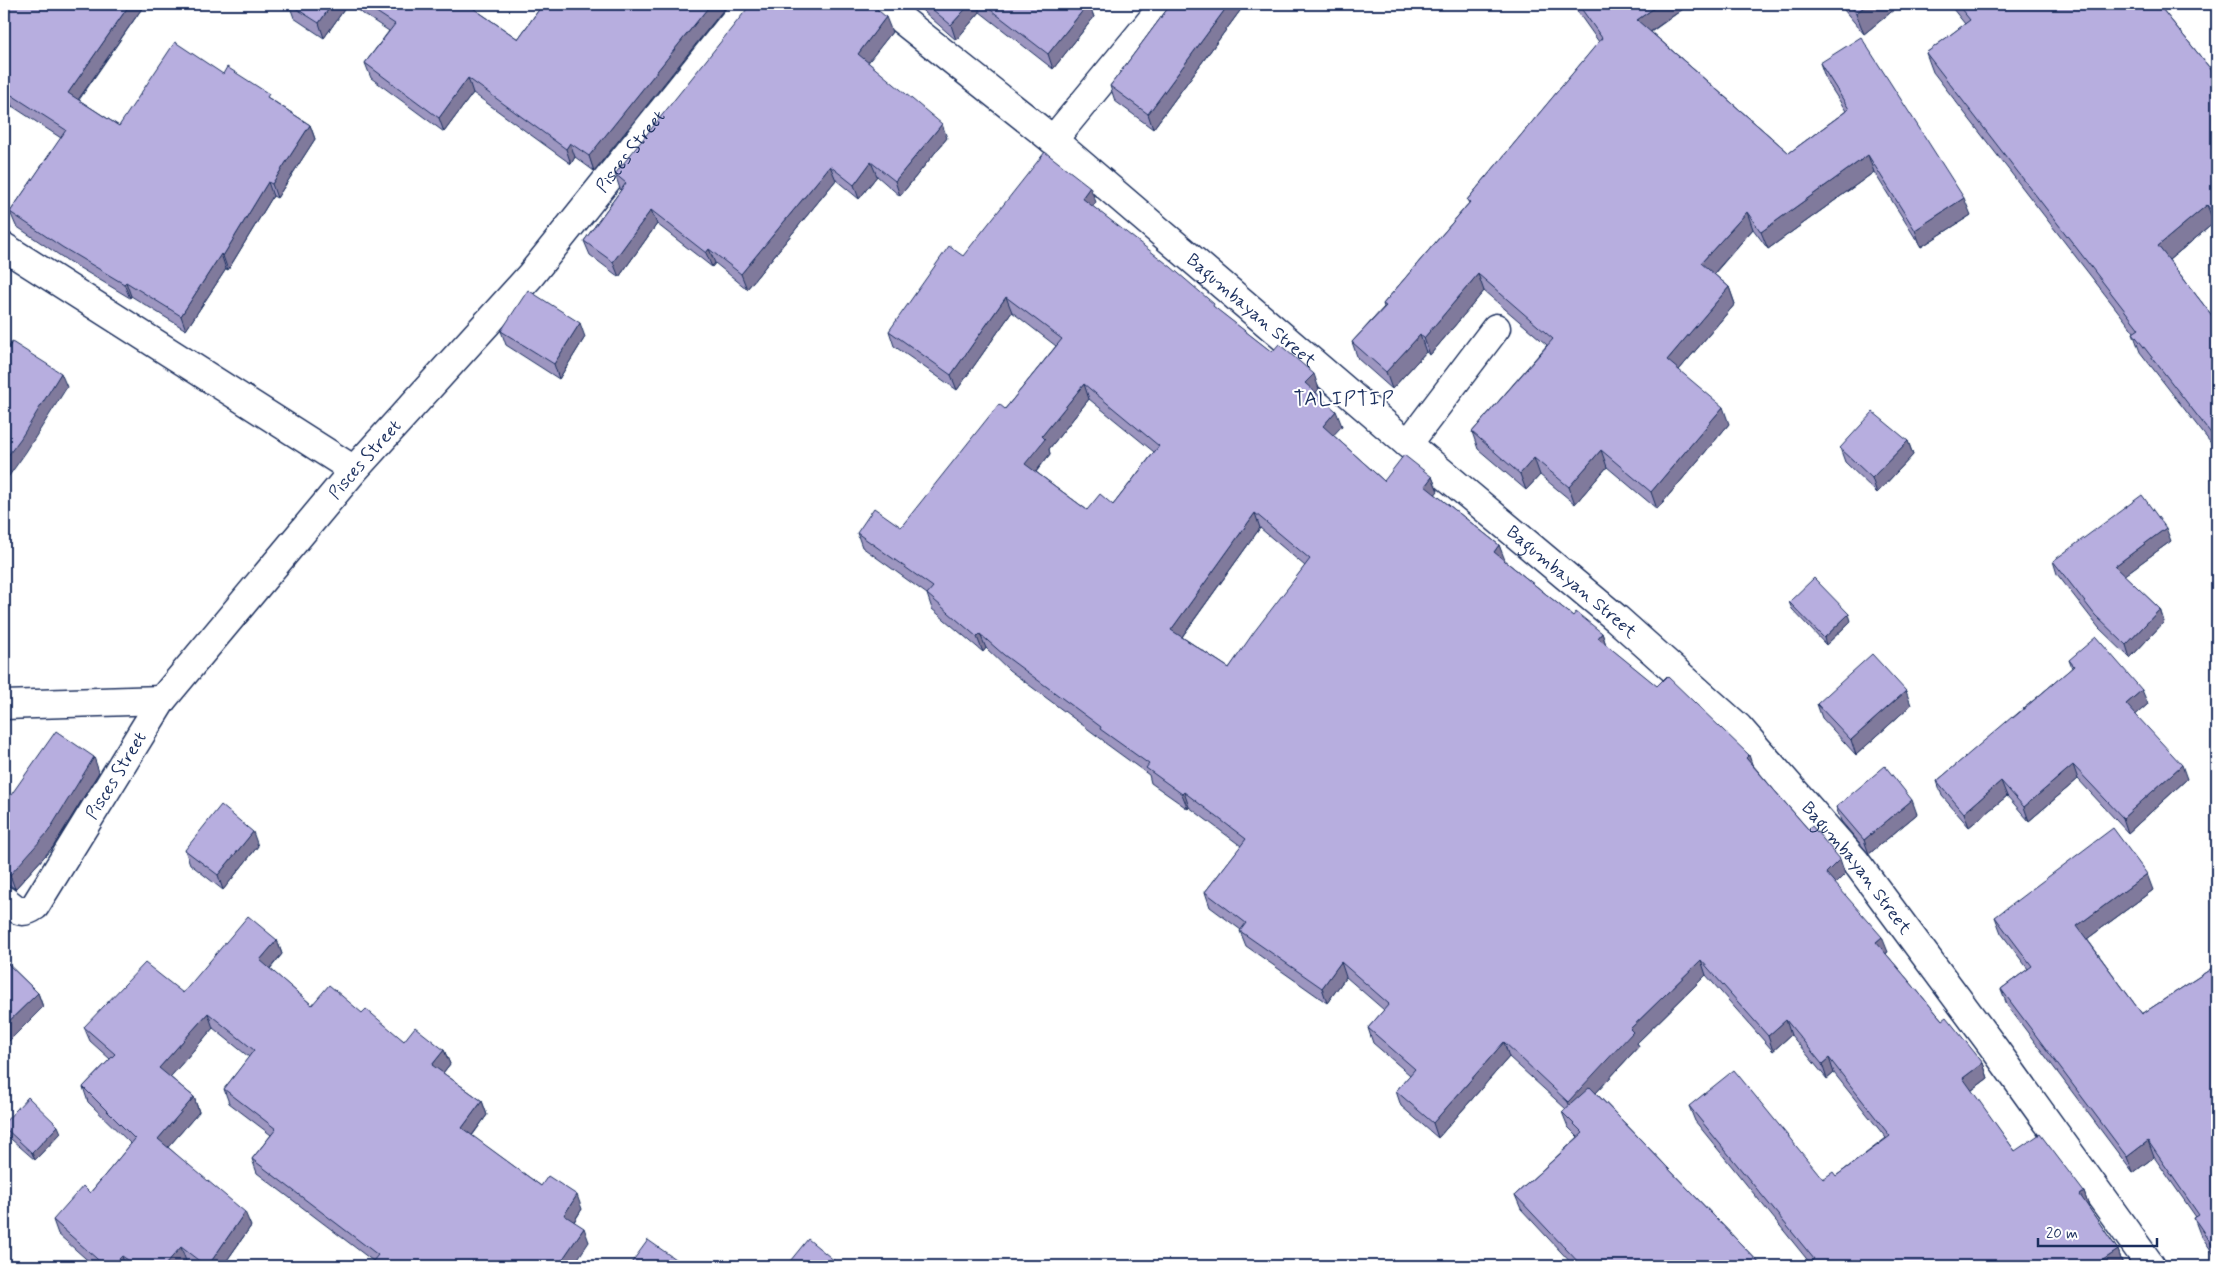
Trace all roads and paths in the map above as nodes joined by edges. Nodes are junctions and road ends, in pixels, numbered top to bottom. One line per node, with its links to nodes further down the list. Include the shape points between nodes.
1 (748, 4): 8 (street, Pisces Street, via 530,276)
2 (882, 4): 4 (street, Bagumbayan Street)
3 (1165, 4): 4 (street)
4 (1053, 140): 7 (street, Bagumbayan Street)
5 (4, 247): 8 (street)
6 (1496, 328): 7 (street)
7 (1408, 444): 12 (street, Bagumbayan Street, via 1616,618 1738,727 1856,862)
8 (354, 470): 9 (street, Pisces Street)
9 (162, 700): 10 (street); 11 (street, Pisces Street, via 35,906 22,912)
10 (4, 705)
11 (4, 900)
12 (2151, 1266)

